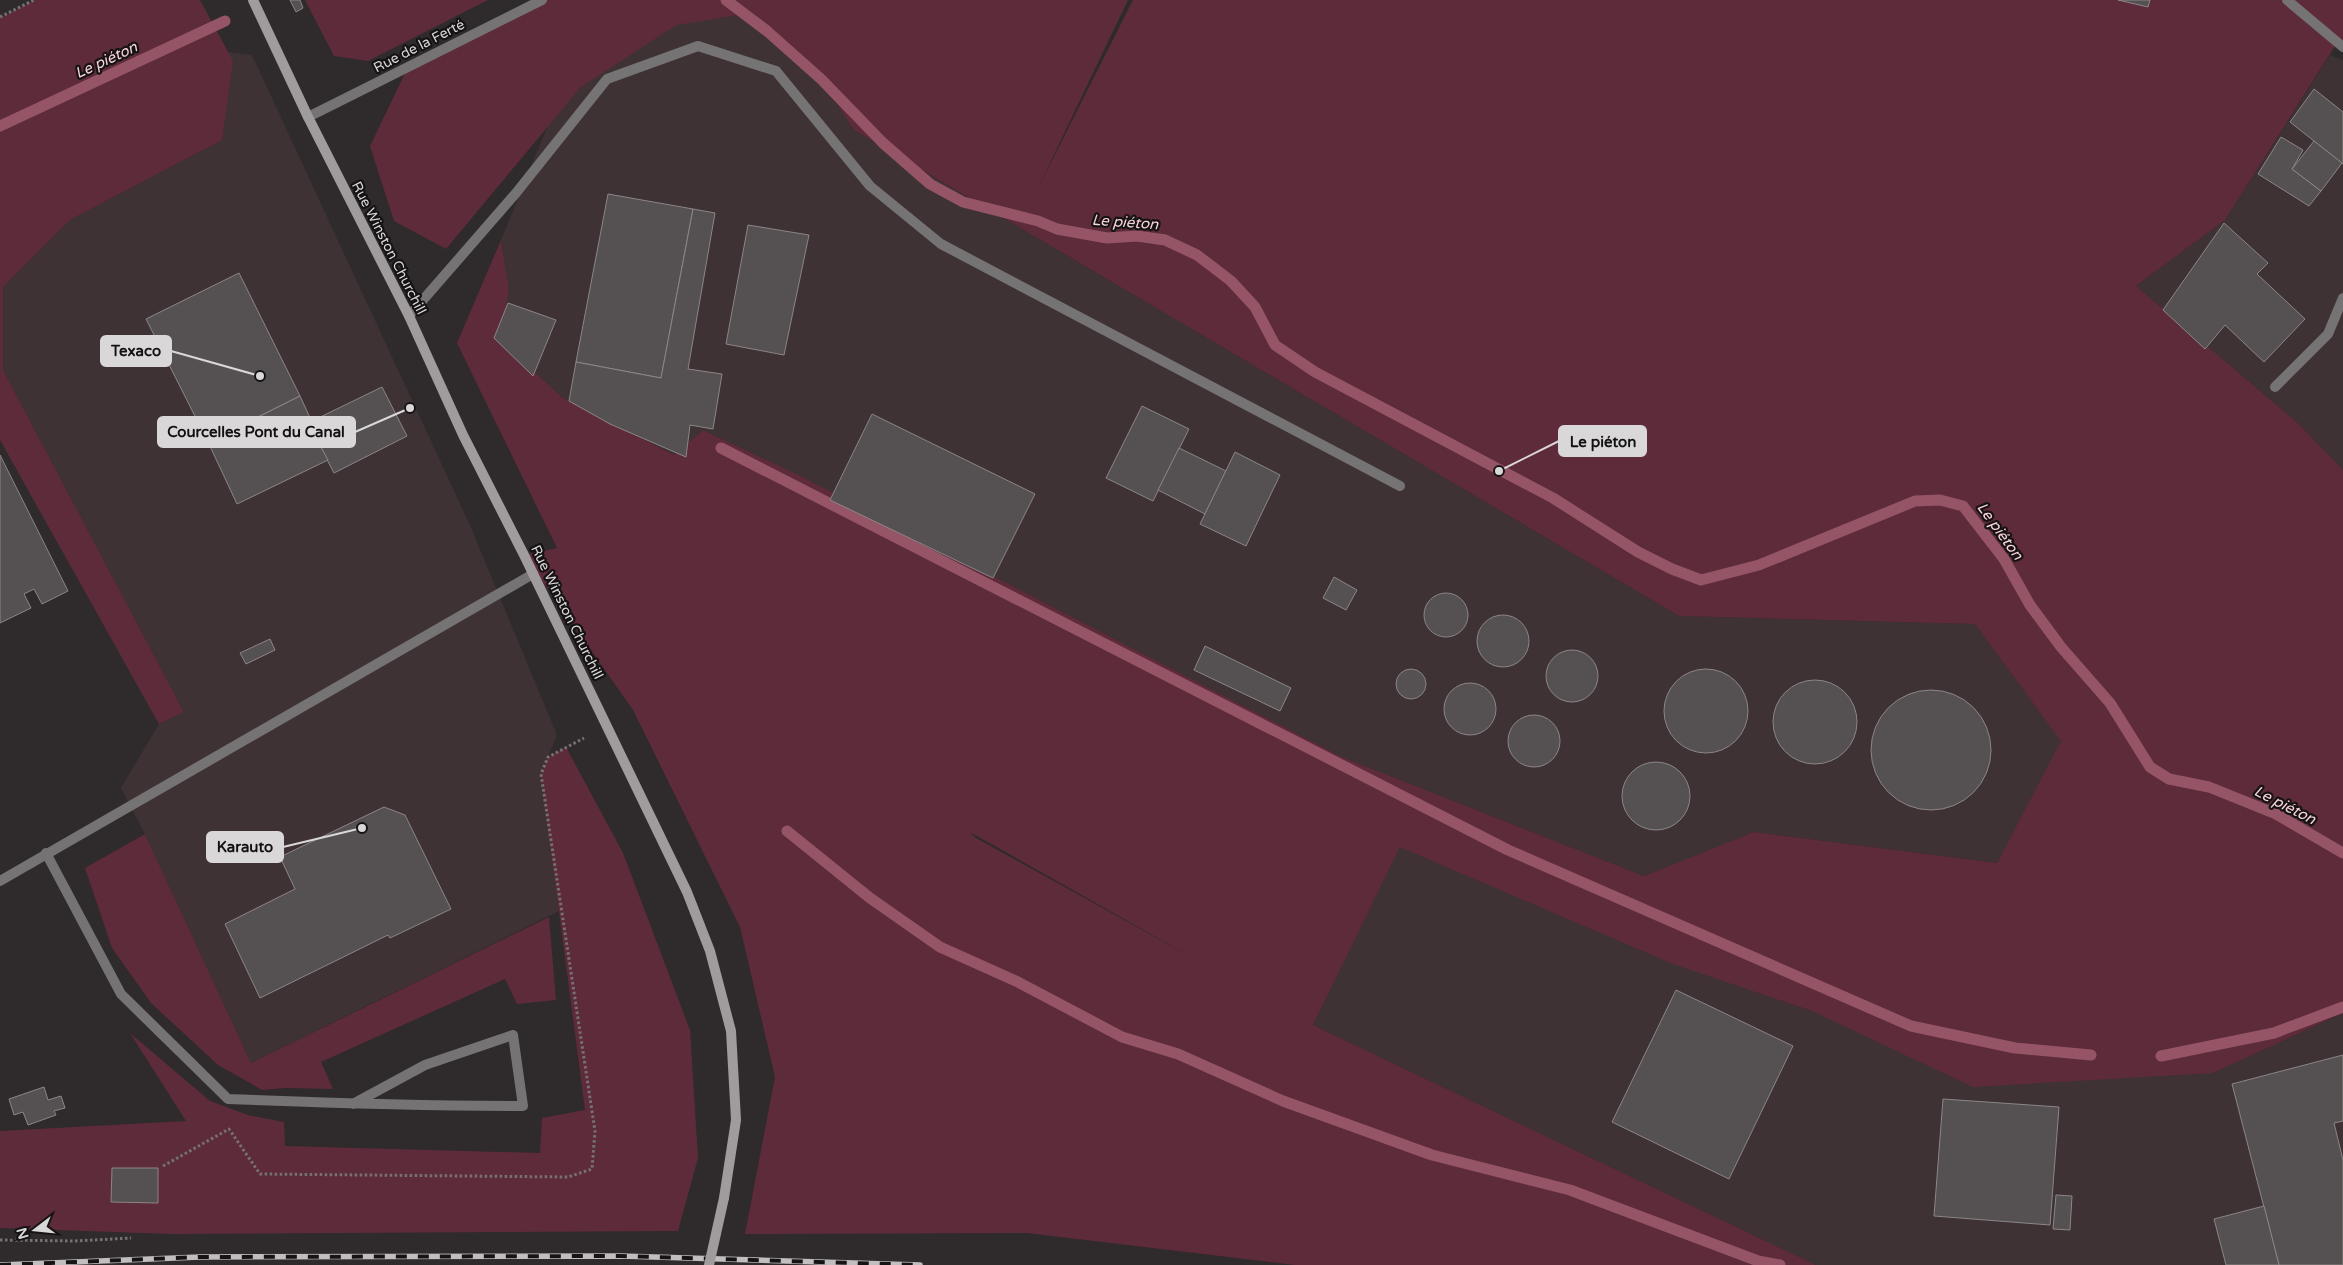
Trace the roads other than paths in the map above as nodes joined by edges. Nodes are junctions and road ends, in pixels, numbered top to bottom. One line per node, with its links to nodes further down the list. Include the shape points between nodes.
1 (253, 0): 5 (main road, Rue Winston Churchill)
2 (542, 0): 5 (street, Rue de la Ferté)
3 (2287, 0): 4 (street)
4 (2343, 47)
5 (308, 117): 7 (main road, Rue Winston Churchill)
6 (2343, 298): 8 (street, via 2328,334)
7 (409, 316): 9 (street, via 516,193 607,79 698,46 776,71 870,186 941,244); 10 (main road, Rue Winston Churchill, via 463,435)
8 (2275, 387)
9 (1400, 486)
10 (533, 574): 11 (street); 14 (main road, Rue Winston Churchill, bridge, via 662,836 688,892 710,952 730,1031 736,1120)
11 (46, 853): 12 (street); 13 (street, via 121,994 228,1099)
12 (0, 880)
13 (352, 1104): 13 (street, via 523,1106 513,1035 425,1065)
14 (709, 1265)

